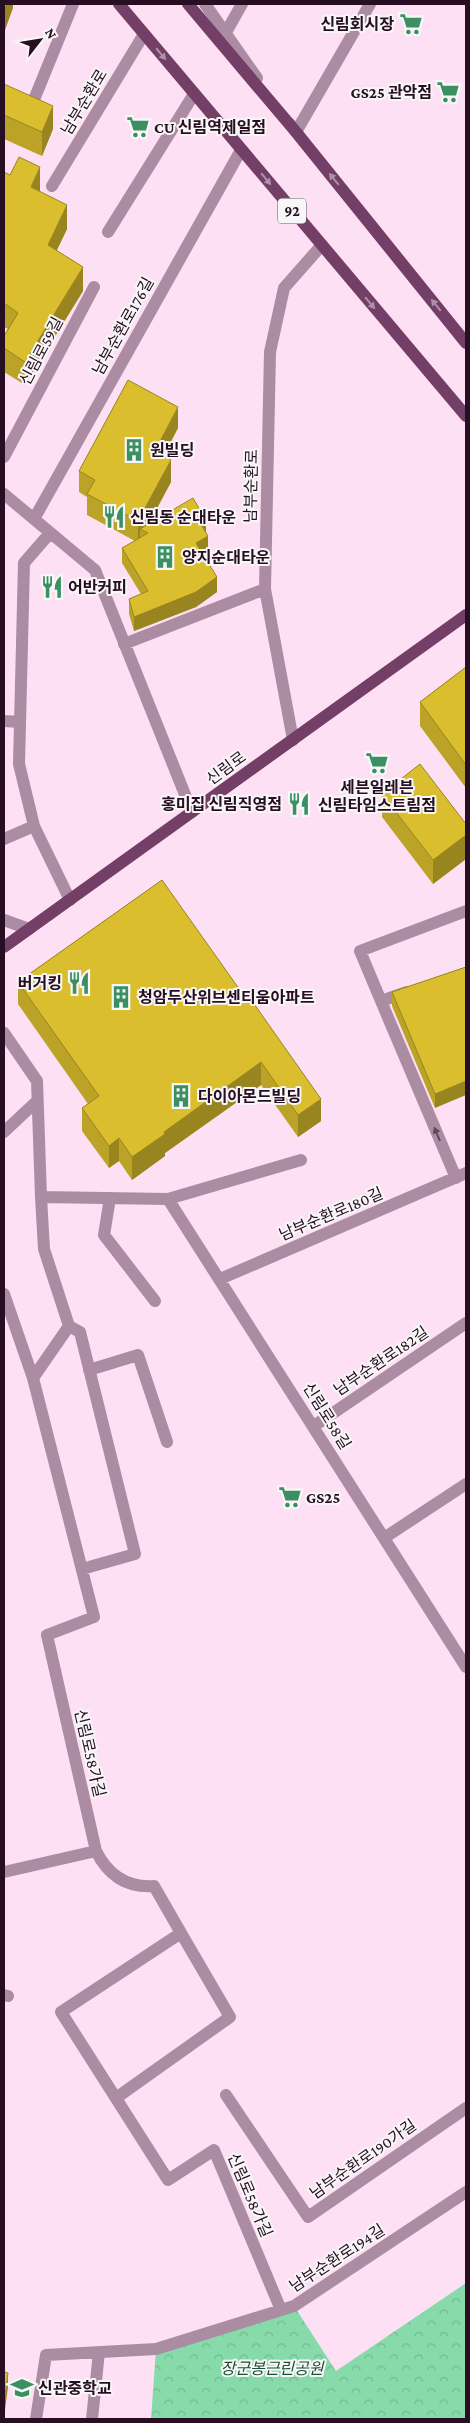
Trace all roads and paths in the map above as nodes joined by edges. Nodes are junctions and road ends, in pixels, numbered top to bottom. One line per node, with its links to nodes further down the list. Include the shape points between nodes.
1 (73, 4): 9 (street, via 31,107)
2 (119, 4): 7 (main road, 92)
3 (188, 4): 11 (main road)
4 (205, 4): 8 (street)
5 (242, 4): 8 (street)
6 (370, 4): 11 (street)
7 (144, 34): 10 (main road, 92, one-way to 10); 13 (street, 남부순환로)
8 (225, 34): 11 (street)
9 (4, 94)
10 (194, 94): 12 (main road, 92); 14 (street)
11 (296, 132): 17 (main road, one-way to 11)
12 (241, 150): 15 (main road, 92, one-way to 15); 21 (street, 남부순환로176길)
13 (52, 186)
14 (108, 232)
15 (321, 246): 18 (main road, 92, one-way to 18); 23 (street, 남부순환로, via 284,288 270,352)
16 (94, 287): 19 (street, 신림로59길)
17 (466, 343)
18 (466, 416)
19 (4, 457)
20 (4, 494): 21 (street)
21 (34, 519): 22 (street)
22 (50, 533): 25 (street, via 95,570); 27 (street, via 24,563)
23 (266, 589): 25 (street); 28 (street, 남부순환로)
24 (466, 615): 28 (main road, 신림로)
25 (124, 644): 29 (street)
26 (4, 721): 27 (street)
27 (20, 722): 30 (street, via 19,764)
28 (293, 740): 29 (main road, 신림로)
29 (192, 812): 32 (main road, 신림로)
30 (34, 826): 31 (street); 32 (street)
31 (4, 839)
32 (70, 900): 35 (main road, 신림로)
33 (466, 911): 38 (street, 남부순환로180길, via 360,951)
34 (4, 920): 35 (street)
35 (29, 929): 36 (main road, 신림로)
36 (4, 947)
37 (424, 986): 38 (street)
38 (381, 1001): 43 (street, 남부순환로180길, one-way to 38)
39 (4, 1033): 40 (street, via 37,1081)
40 (37, 1101): 41 (street); 44 (street)
41 (4, 1132)
42 (301, 1160): 46 (street)
43 (461, 1176): 47 (street, 남부순환로180길)
44 (40, 1197): 45 (street); 51 (street, via 44,1249)
45 (110, 1198): 46 (street); 49 (street, via 104,1235)
46 (168, 1199): 47 (street, 신림로58길)
47 (220, 1279): 54 (street, 신림로58길)
48 (4, 1294): 53 (street)
49 (155, 1301)
50 (466, 1323): 54 (street, 남부순환로182길)
51 (69, 1326): 52 (street, via 80,1332); 53 (street)
52 (90, 1370): 55 (street, via 138,1355); 58 (street, via 135,1554)
53 (33, 1378): 58 (street, 신림로58가길)
54 (314, 1426): 57 (street, 신림로58길)
55 (167, 1442)
56 (466, 1484): 57 (street)
57 (384, 1538): 59 (street, 신림로58길)
58 (82, 1569): 61 (street, 신림로58가길, via 94,1618 47,1635)
59 (461, 1648): 60 (street, 신림로58길)
60 (466, 1667)
61 (96, 1851): 62 (street); 63 (street, 신림로58가길, via 107,1868 124,1882 154,1886)
62 (4, 1872)
63 (181, 1933): 65 (street, 신림로58가길, via 230,2017); 65 (street, 신림로58가길, via 61,2012)
64 (226, 2095): 66 (street, 남부순환로190가길, via 308,2217)
65 (116, 2098): 68 (street, 신림로58가길, via 168,2180 214,2150)
66 (464, 2114)
67 (466, 2192): 68 (street, 남부순환로194길, via 294,2306)
68 (281, 2310): 69 (street, 남부순환로194길, via 156,2349)
69 (99, 2352): 70 (street, 남부순환로194길, via 46,2355); 71 (street)
70 (36, 2419)
71 (92, 2419)

